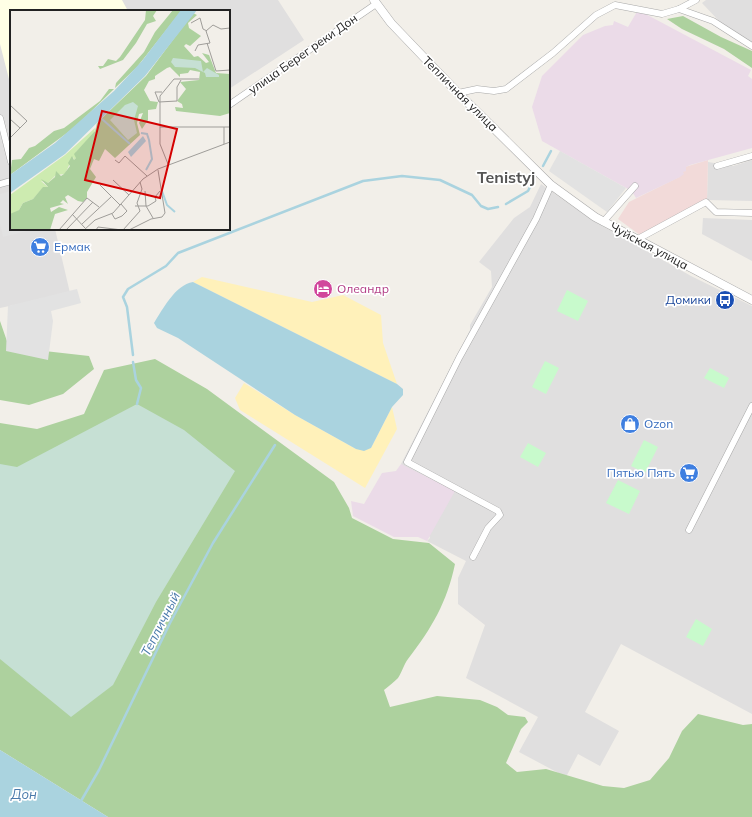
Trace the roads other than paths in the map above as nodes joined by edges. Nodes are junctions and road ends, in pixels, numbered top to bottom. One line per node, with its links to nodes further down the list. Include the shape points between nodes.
1 (696, 0): 3 (street)
2 (375, 2): 5 (street, Тепличная улица, via 391,23); 6 (street, улица Берег реки Дон)
3 (679, 9): 4 (street, via 713,21); 5 (street, via 662,14 615,5 596,15 553,53 506,89)
4 (752, 46)
5 (458, 92): 13 (street, Тепличная улица)
6 (230, 105)
7 (0, 118): 9 (street)
8 (752, 156): 10 (street)
9 (10, 158)
10 (717, 166)
11 (10, 181): 12 (street)
12 (0, 184)
13 (551, 184): 16 (street, Чуйская улица); 21 (street, via 536,219 459,358 407,462 498,511 498,519 488,528)
14 (635, 186): 16 (street)
15 (752, 213): 17 (street, via 716,212 706,202)
16 (603, 222): 17 (street, Чуйская улица)
17 (636, 240): 18 (street, Чуйская улица)
18 (752, 300)
19 (752, 406): 20 (street)
20 (689, 530)
21 (473, 557)

